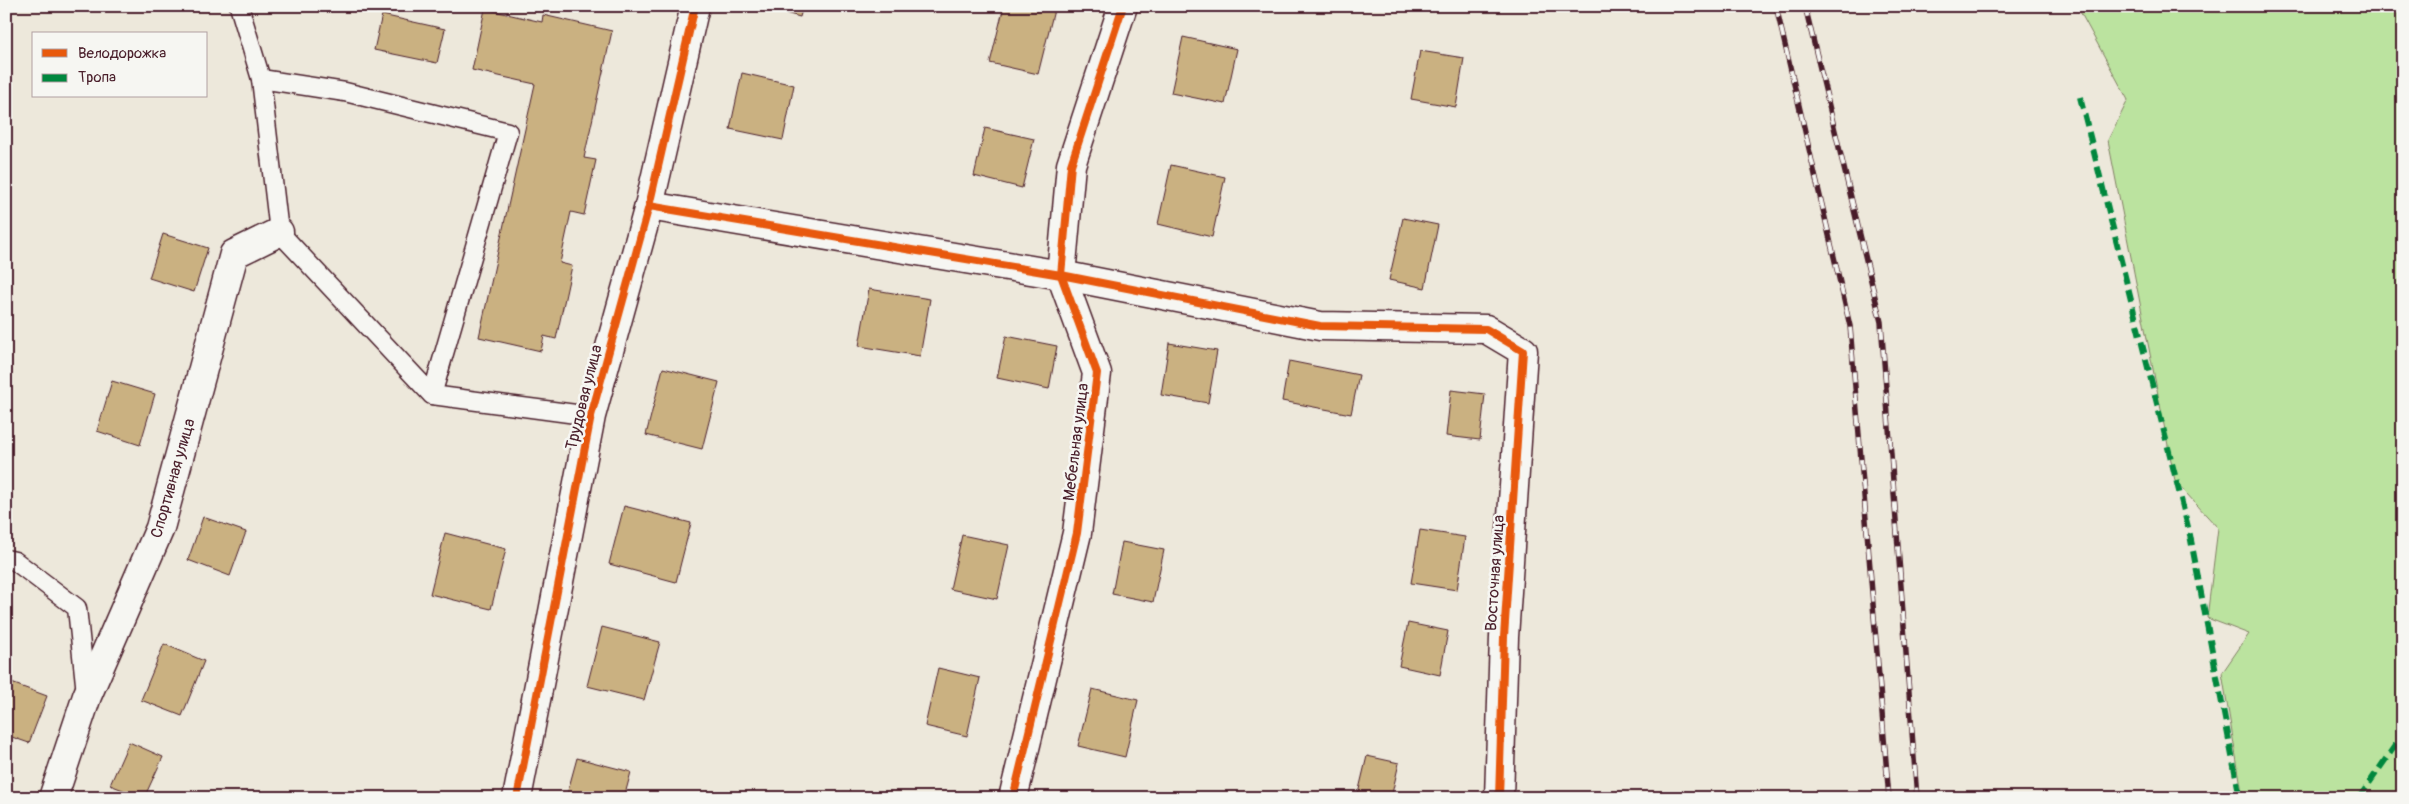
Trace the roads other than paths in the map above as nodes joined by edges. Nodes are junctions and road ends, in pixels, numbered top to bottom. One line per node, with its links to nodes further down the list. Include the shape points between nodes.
1 (238, 6): 4 (lane)
2 (695, 6): 5 (street, Трудовая улица)
3 (1123, 6): 7 (street, Мебельная улица, via 1071,165)
4 (261, 79): 6 (lane); 8 (lane, via 345,92 508,132)
5 (649, 206): 7 (street); 9 (street, Трудовая улица)
6 (279, 232): 8 (lane); 11 (street, Спортивная улица, via 234,254 160,528)
7 (1061, 275): 14 (street, Мебельная улица, via 1097,373 1077,534); 15 (street, Восточная улица, via 1320,326 1486,329 1523,351 1504,638)
8 (432, 395): 9 (lane)
9 (591, 416): 13 (street, Трудовая улица)
10 (6, 559): 11 (lane, via 15,561 77,608)
11 (87, 696): 12 (street, Спортивная улица)
12 (53, 798)
13 (517, 798)
14 (1013, 798)
15 (1499, 798)

